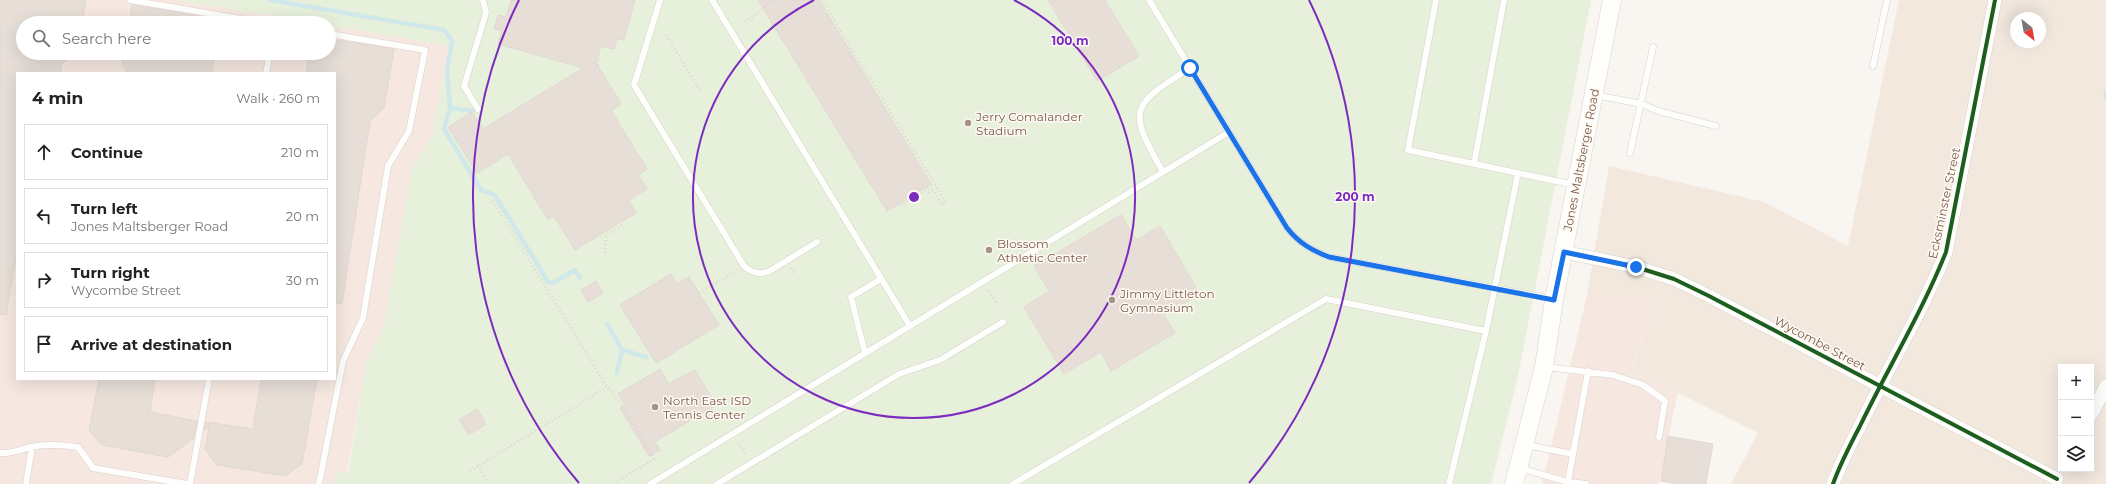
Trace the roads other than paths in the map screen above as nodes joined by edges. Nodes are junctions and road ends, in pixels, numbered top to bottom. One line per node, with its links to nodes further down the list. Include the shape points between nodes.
1 (130, 0): 11 (lane)
2 (483, 0): 20 (lane, via 486,13 464,86)
3 (660, 0): 28 (lane, via 634,85 744,266 759,274 768,272)
4 (712, 0): 30 (lane)
5 (1149, 0): 16 (lane)
6 (1435, 0): 24 (lane, via 1408,150)
7 (1504, 0): 24 (lane)
8 (1612, 0): 18 (main road, Jones Maltsberger Road)
9 (1887, 0): 15 (lane)
10 (1995, 0): 40 (street, Ecksminster Street, via 1946,252 1936,278)
11 (224, 16)
12 (336, 35): 54 (lane, via 424,50 409,131 388,166 363,318 343,361)
13 (1653, 47): 19 (lane)
14 (269, 60): 17 (lane)
15 (1873, 66)
16 (1190, 68): 22 (lane); 25 (lane, via 1158,88 1141,106 1138,114 1144,138)
17 (266, 72)
18 (1594, 94): 19 (lane); 27 (main road, Jones Maltsberger Road)
19 (1642, 104): 21 (lane, via 1658,111); 23 (lane)
20 (478, 109)
21 (1716, 126)
22 (1229, 132): 25 (lane); 31 (lane, via 1287,228 1297,240 1312,251 1329,257)
23 (1630, 153)
24 (1474, 164): 26 (lane)
25 (1163, 172): 34 (lane)
26 (1518, 173): 27 (lane); 31 (lane)
27 (1576, 185): 29 (main road, Jones Maltsberger Road)
28 (817, 242)
29 (1564, 252): 32 (main road, Jones Maltsberger Road); 40 (street, Wycombe Street, via 1636,267 1674,279)
30 (881, 279): 34 (lane); 36 (lane, via 851,297)
31 (1495, 288): 32 (lane); 35 (lane)
32 (1554, 300): 37 (main road, Jones Maltsberger Road)
33 (1003, 322): 56 (lane, via 940,360 899,374)
34 (910, 326): 36 (lane)
35 (1486, 331): 57 (lane, via 1326,300); 58 (lane)
36 (865, 353): 55 (lane)
37 (1544, 367): 38 (lane); 44 (main road, Jones Maltsberger Road)
38 (1588, 371): 43 (lane, via 1613,375 1642,385 1665,401); 47 (lane)
39 (209, 380): 53 (lane)
40 (1879, 386): 49 (street, Wycombe Street); 60 (street, Ecksminster Street)
41 (2106, 386): 42 (street)
42 (2094, 409)
43 (1659, 437)
44 (1523, 444): 47 (lane); 48 (main road, Jones Maltsberger Road)
45 (32, 447): 46 (lane, via 6,454); 52 (lane); 53 (lane, via 62,445 78,448 93,468)
46 (0, 453)
47 (1573, 454): 51 (lane)
48 (1516, 476): 50 (lane)
49 (2058, 477)
50 (1555, 481): 51 (lane)
51 (1568, 482): 59 (lane)
52 (26, 484)
53 (188, 484)
54 (319, 484)
55 (650, 484)
56 (717, 484)
57 (1013, 484)
58 (1449, 484)
59 (1586, 484)
60 (1833, 484)

